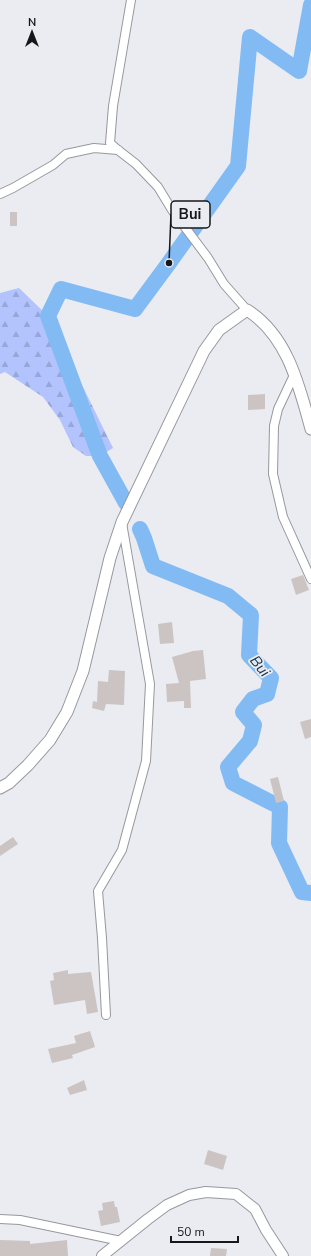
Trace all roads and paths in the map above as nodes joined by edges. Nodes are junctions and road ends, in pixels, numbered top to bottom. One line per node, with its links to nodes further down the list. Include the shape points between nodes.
1 (132, 0): 2 (street, via 113,106 110,143)
2 (118, 150): 3 (street, via 94,148 66,154 53,165); 4 (street, via 158,187 224,284)
3 (0, 194)
4 (247, 310): 5 (main road, via 271,331); 7 (main road, via 219,330 204,351)
5 (295, 373): 6 (main road); 8 (street, via 278,409 274,426 273,474 283,517)
6 (311, 429)
7 (122, 522): 9 (main road, via 110,558 83,671 67,712 50,740 28,765); 10 (street, via 150,684 146,761 122,850 98,891)
8 (311, 579)
9 (0, 788)
10 (106, 1015)
11 (0, 1219): 12 (street, via 20,1220)
12 (121, 1241): 13 (street); 14 (street, via 167,1205 189,1195 206,1192 229,1193 236,1194 255,1209)
13 (102, 1256)
14 (283, 1256)

